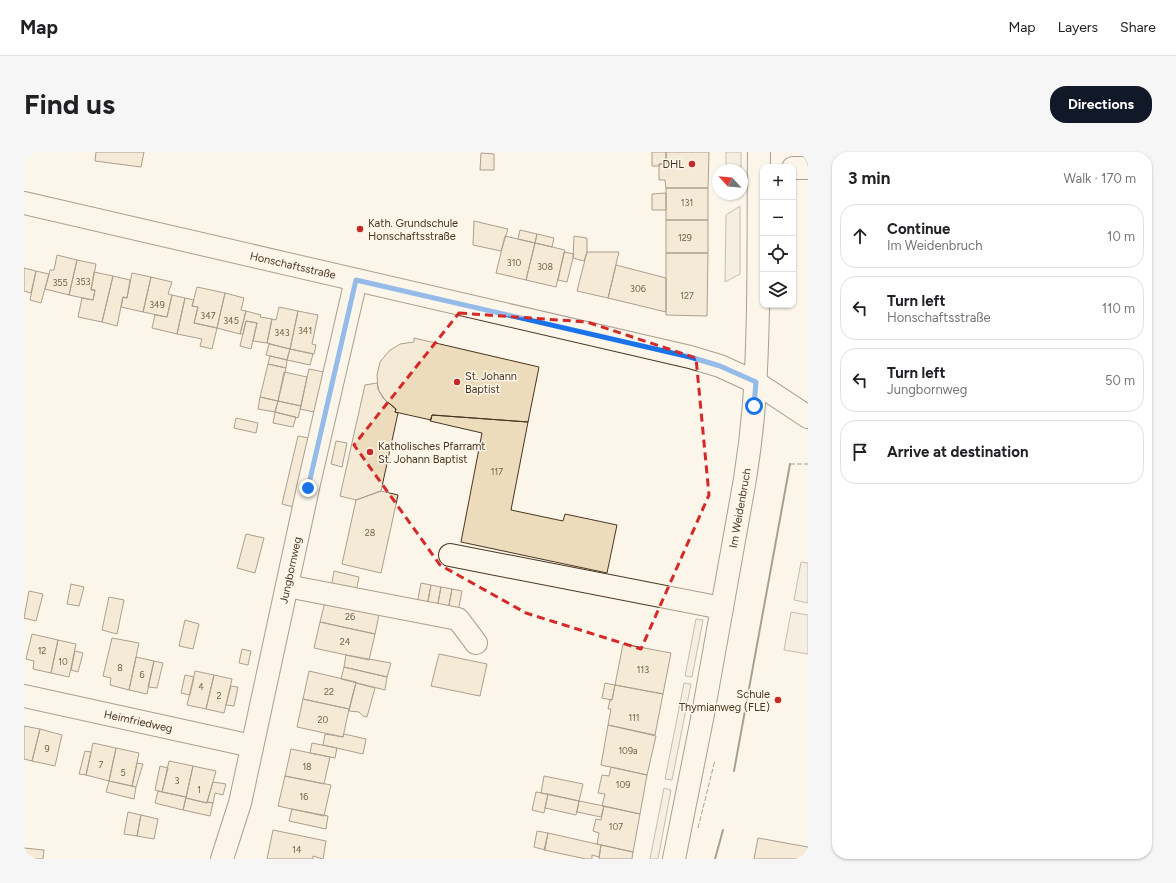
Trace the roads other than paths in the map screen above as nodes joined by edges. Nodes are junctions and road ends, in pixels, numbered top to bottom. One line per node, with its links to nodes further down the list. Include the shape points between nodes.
1 (760, 163): 6 (street, Im Weidenbruch)
2 (796, 168): 3 (street)
3 (808, 168)
4 (24, 203): 5 (street, Honschaftsstraße)
5 (356, 280): 6 (street, Honschaftsstraße, via 690,357 720,366); 9 (street, Jungbornweg)
6 (756, 382): 7 (street, Honschaftsstraße); 10 (street, Im Weidenbruch, via 745,480)
7 (808, 417)
8 (450, 555): 10 (street)
9 (287, 586): 11 (street, via 458,619); 13 (street, Jungbornweg)
10 (722, 608): 15 (street, Im Weidenbruch)
11 (476, 643)
12 (24, 696): 13 (street, Heimfriedweg)
13 (252, 746): 14 (street, Jungbornweg, via 240,803)
14 (222, 859)
15 (674, 859)

